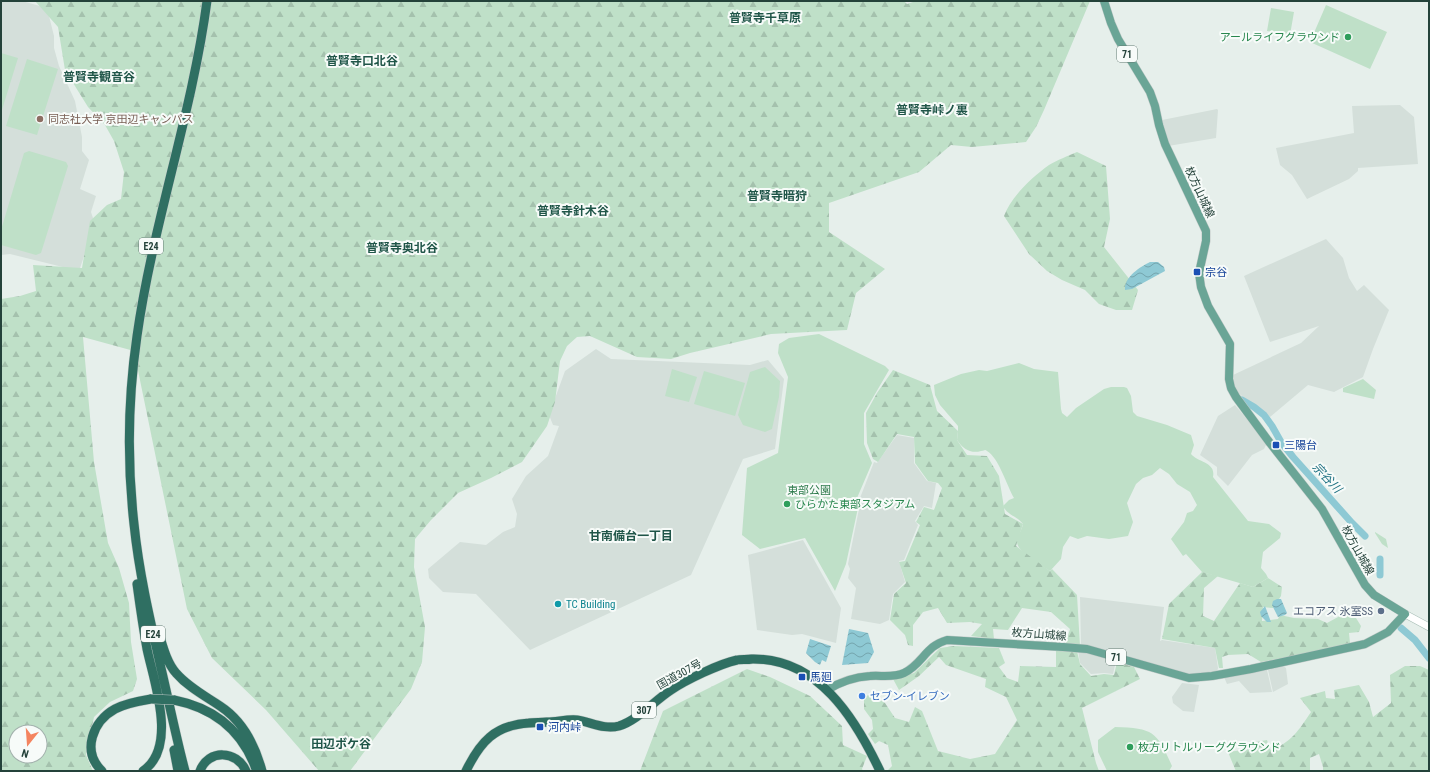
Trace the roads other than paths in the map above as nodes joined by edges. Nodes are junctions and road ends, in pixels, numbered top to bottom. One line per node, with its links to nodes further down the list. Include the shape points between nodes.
1 (206, 1): 3 (highway, E24, via 195,69 144,293 134,358 130,459)
2 (1104, 1): 4 (main road, 枚方山城線 / 71, via 1118,39 1150,92 1165,144 1206,231 1199,273 1201,287 1208,306 1230,344 1231,388 1236,398 1322,509 1365,585 1374,595)
3 (138, 573): 11 (highway, via 147,648 161,720 157,755); 12 (highway, E24); 13 (highway, E24); 18 (highway, via 163,648 175,673 233,716 254,746)
4 (1405, 614): 5 (street); 6 (main road, 枚方山城線 / 71, via 1388,632 1365,644 1212,676 1189,678 1087,649 947,640 938,643 925,653 912,669 902,674 854,678)
5 (1429, 627)
6 (826, 690): 19 (highway, 国道307号 / 307, via 785,663 763,659 737,660 718,666 671,690 620,725 603,726 576,720 506,727 486,739); 20 (highway, 国道307号 / 307, via 854,723)
7 (152, 701): 8 (highway); 9 (highway, via 131,703 103,717 93,733 91,750 96,764); 10 (highway, via 118,712 99,730 94,741 95,753)
8 (175, 702): 16 (highway, via 199,711 221,725 244,751); 17 (highway, via 200,708 224,722 236,733 247,749)
9 (102, 771)
10 (109, 771)
11 (143, 771)
12 (178, 771)
13 (185, 771)
14 (200, 771): 15 (highway, via 206,761 212,756 219,755 234,757)
15 (246, 771)
16 (253, 771)
17 (257, 771)
18 (262, 771)
19 (466, 771)
20 (880, 771)

